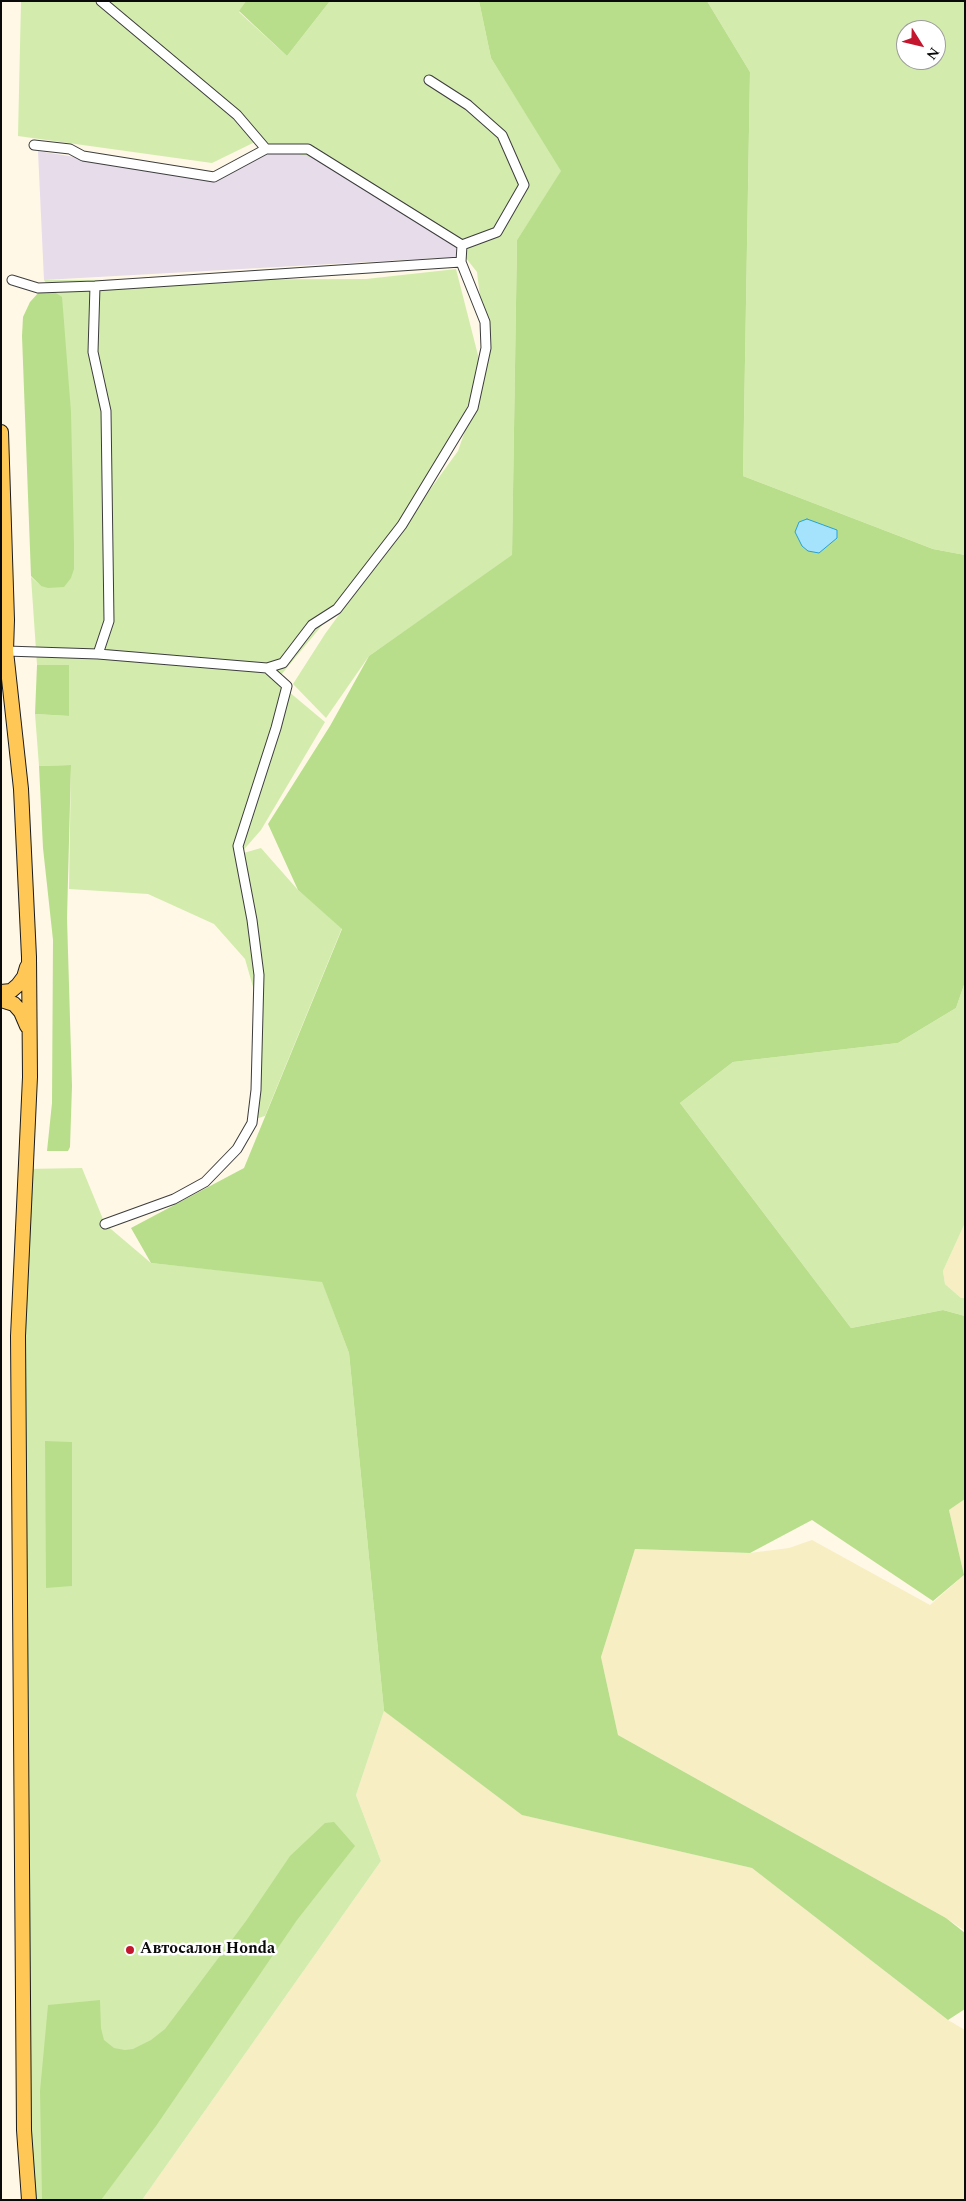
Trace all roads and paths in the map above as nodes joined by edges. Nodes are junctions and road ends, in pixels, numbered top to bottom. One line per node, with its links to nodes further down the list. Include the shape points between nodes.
1 (101, 1): 4 (street, via 236,116)
2 (429, 80): 5 (street, via 468,105 502,135 524,185 497,232)
3 (34, 145): 4 (street, via 214,177)
4 (266, 149): 5 (street, via 308,149)
5 (462, 244): 6 (street)
6 (461, 262): 8 (street); 12 (street, via 485,322 486,348 473,408 402,525 343,601 312,625 283,663)
7 (12, 280): 8 (street, via 38,288)
8 (95, 286): 11 (street, via 93,352 106,411 109,621)
9 (1, 432): 10 (main road)
10 (6, 651): 11 (street); 13 (main road, via 21,789)
11 (98, 654): 12 (street)
12 (267, 668): 17 (street, via 287,686 238,846 258,975 256,1090 252,1123 237,1149 206,1182 174,1199)
13 (29, 957): 14 (main road, via 24,978 11,991); 16 (main road)
14 (1, 992)
15 (1, 1000): 16 (main road, via 14,1004 21,1012)
16 (30, 1034): 18 (main road, via 18,1336 24,2120)
17 (105, 1224)
18 (29, 2200)

